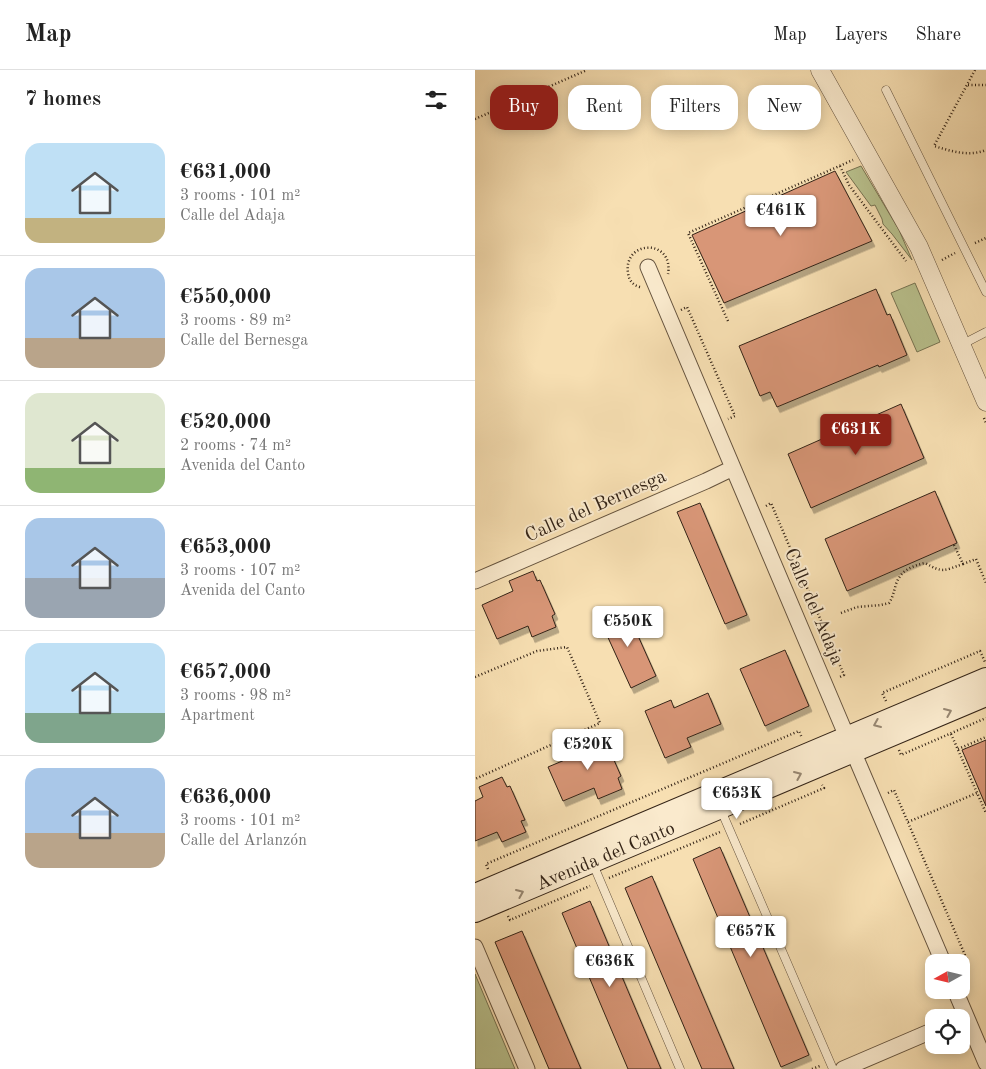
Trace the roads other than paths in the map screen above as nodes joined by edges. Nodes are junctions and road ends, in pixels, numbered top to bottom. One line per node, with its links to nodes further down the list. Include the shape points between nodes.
1 (821, 70): 6 (street, via 919,247)
2 (886, 90): 4 (lane)
3 (648, 267): 8 (street, Calle del Adaja)
4 (986, 292)
5 (986, 332): 6 (lane)
6 (961, 345): 7 (street)
7 (986, 402)
8 (733, 468): 9 (street, Calle del Bernesga); 12 (street, Calle del Adaja)
9 (475, 581)
10 (986, 678): 12 (main road, Avenida del Canto, one-way to 12)
11 (986, 696): 12 (main road, Avenida del Canto, one-way to 11)
12 (850, 744): 13 (main road, Avenida del Canto, one-way to 12); 15 (main road, Avenida del Canto); 18 (street, Calle del Adaja)
13 (720, 808): 14 (main road, Avenida del Canto); 24 (lane)
14 (593, 862): 16 (main road, Avenida del Canto, one-way to 14); 23 (lane)
15 (475, 894)
16 (475, 912)
17 (475, 947): 22 (street)
18 (940, 954)
19 (970, 1030): 21 (street)
20 (925, 1034): 25 (street)
21 (986, 1063)
22 (527, 1069)
23 (681, 1069)
24 (833, 1069)
25 (843, 1069)

